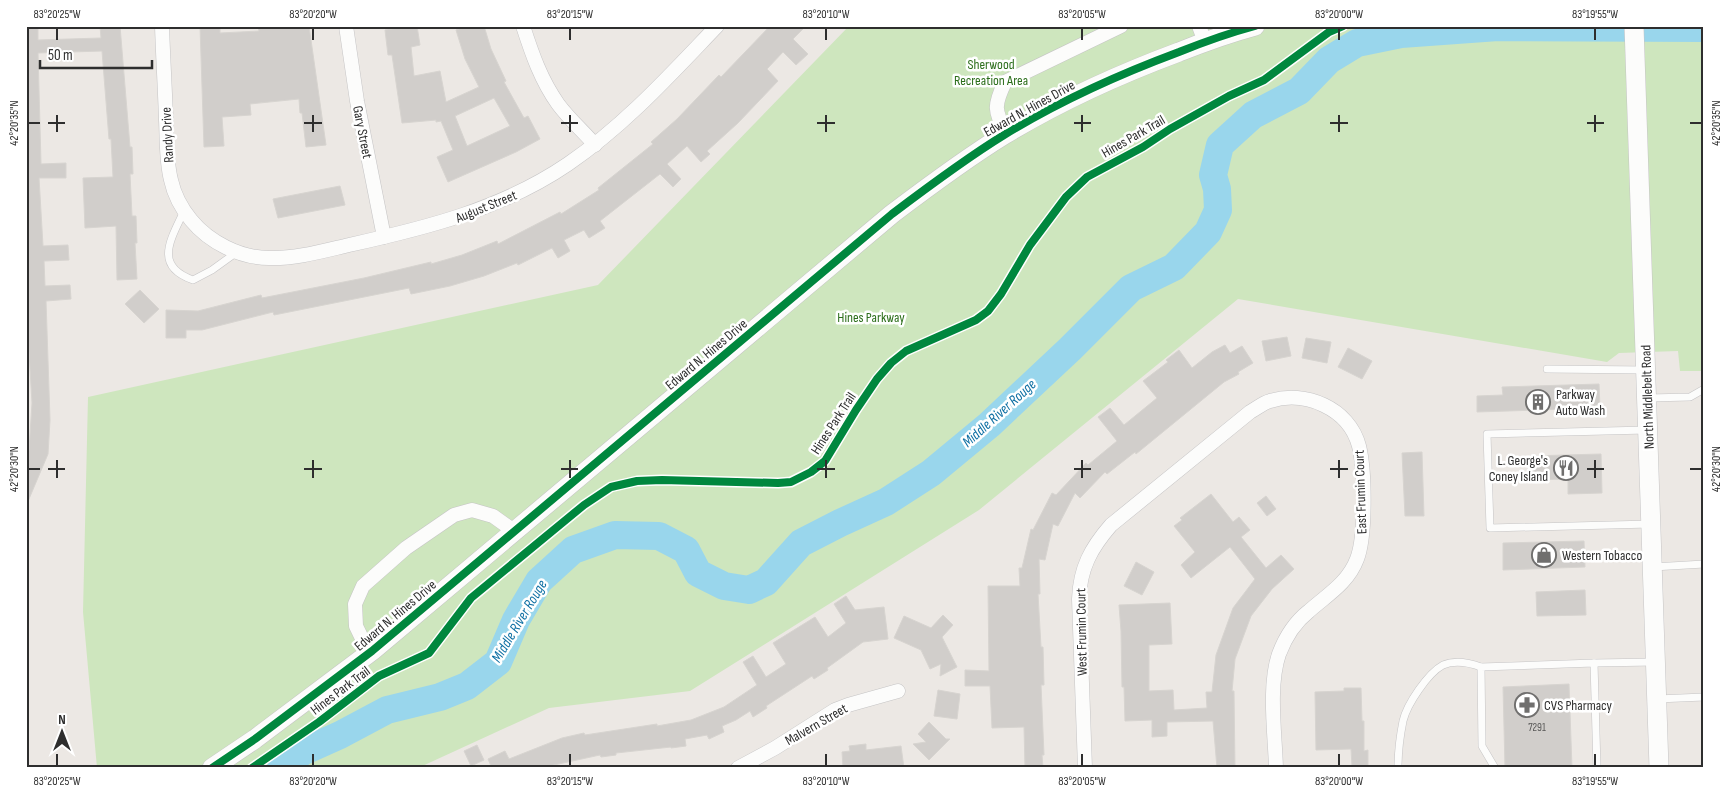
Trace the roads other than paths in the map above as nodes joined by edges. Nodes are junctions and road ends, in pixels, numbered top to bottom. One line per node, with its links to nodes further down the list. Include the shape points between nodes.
1 (162, 26): 11 (street, Randy Drive, via 169,170 175,194)
2 (346, 26): 13 (street, Gary Street)
3 (523, 26): 10 (street, via 550,91)
4 (717, 26): 10 (street, August Street, via 647,99)
5 (1121, 26): 9 (street, via 1005,82 997,98 996,112)
6 (1255, 26): 8 (street, Edward N. Hines Drive)
7 (1634, 26): 16 (street, North Middlebelt Road)
8 (1202, 34): 9 (street, Edward N. Hines Drive)
9 (1006, 134): 22 (street, Edward N. Hines Drive, via 947,172 892,214)
10 (595, 145): 13 (street, August Street, via 550,176 495,204 444,222)
11 (184, 210): 12 (street, Randy Drive); 14 (lane, via 168,247 170,265 181,276 193,280)
12 (204, 232): 14 (street, August Street)
13 (384, 237): 14 (street, August Street, via 282,258 253,257)
14 (237, 252)
15 (1547, 369): 16 (lane)
16 (1646, 370): 18 (street, North Middlebelt Road)
17 (1704, 390): 18 (lane, via 1690,397)
18 (1647, 398): 19 (street, North Middlebelt Road)
19 (1648, 430): 21 (street, North Middlebelt Road); 21 (lane, via 1487,434 1487,444 1490,528)
20 (1197, 455): 34 (street, West Frumin Court, via 1111,526 1093,547 1082,572 1079,599); 35 (street, East Frumin Court, via 1250,412 1280,398 1308,399 1335,412 1352,430 1359,445 1363,516 1360,551 1343,582 1292,628 1280,653 1274,680)
21 (1651, 524): 24 (street, North Middlebelt Road)
22 (514, 531): 25 (street, Edward N. Hines Drive); 25 (street, via 494,516 472,510 454,515 406,548 363,586 355,604 356,626)
23 (1704, 564): 24 (lane)
24 (1652, 566): 26 (street, North Middlebelt Road)
25 (369, 653): 32 (street, Edward N. Hines Drive)
26 (1656, 662): 27 (lane); 31 (street, North Middlebelt Road)
27 (1594, 663): 28 (lane); 38 (lane)
28 (1481, 667): 36 (lane, via 1468,662 1444,665 1428,678 1403,719); 37 (lane, via 1482,746)
29 (898, 692): 33 (street, Malvern Street, via 835,710)
30 (1704, 698): 31 (lane)
31 (1657, 699): 39 (street, North Middlebelt Road)
32 (212, 768)
33 (738, 768)
34 (1085, 768)
35 (1276, 768)
36 (1398, 768)
37 (1495, 768)
38 (1597, 768)
39 (1659, 768)

